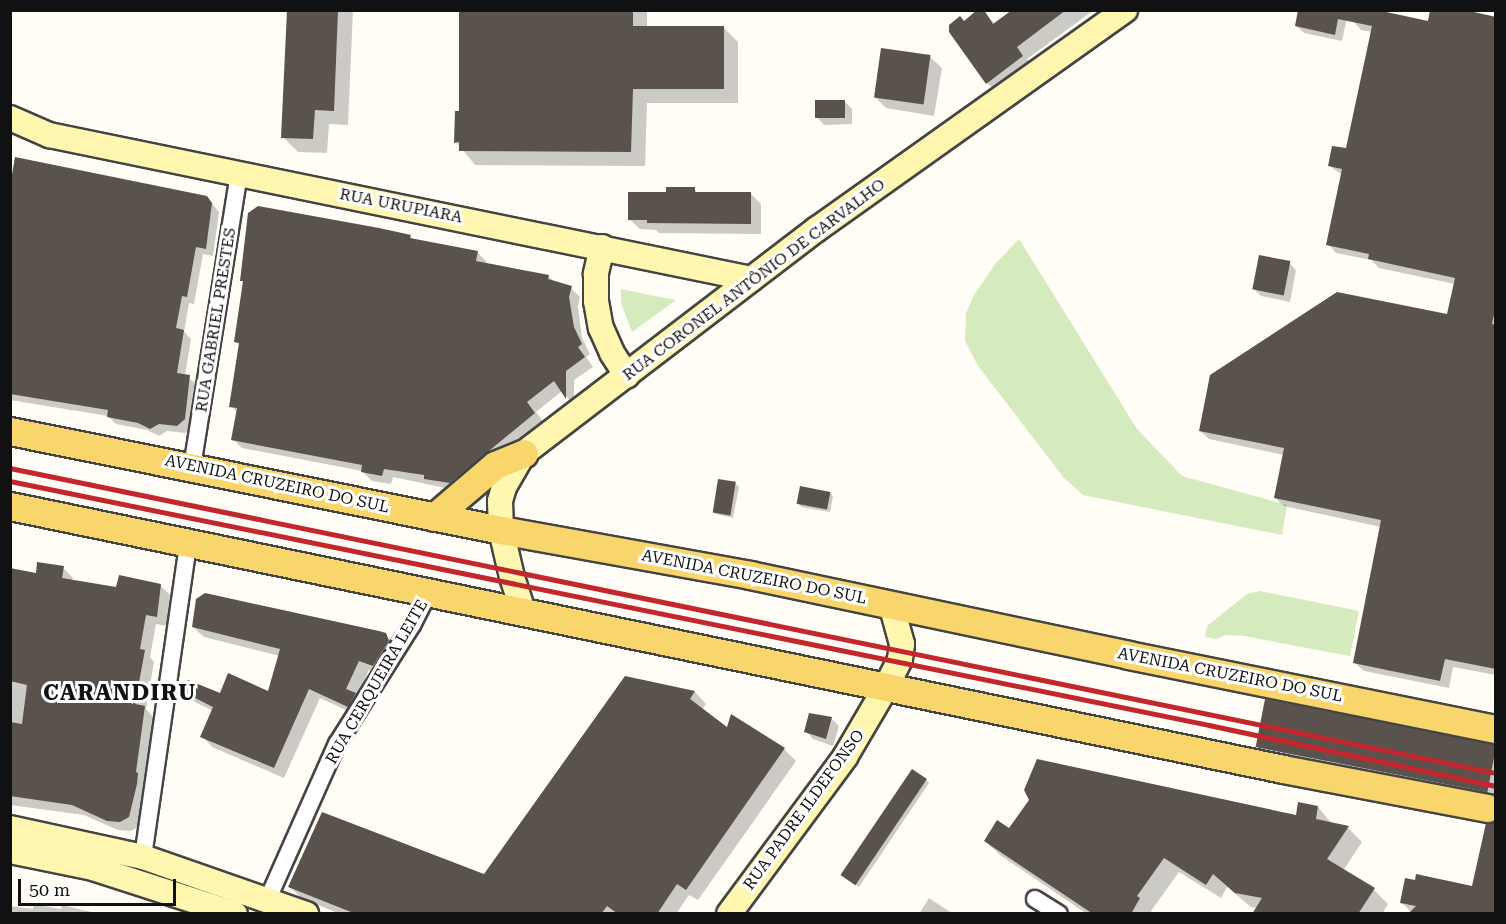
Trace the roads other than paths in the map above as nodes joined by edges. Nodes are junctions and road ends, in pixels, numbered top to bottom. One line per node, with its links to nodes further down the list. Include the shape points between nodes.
1 (1125, 10): 7 (street, RUA CORONEL ANTÔNIO DE CARVALHO)
2 (10, 118): 3 (street, RUA URUPIARA)
3 (49, 135): 4 (street, RUA URUPIARA); 5 (street, RUA URUPIARA)
4 (10, 138)
5 (239, 173): 6 (street, RUA URUPIARA); 11 (street, RUA GABRIEL PRESTES)
6 (602, 247): 7 (street, RUA URUPIARA); 8 (street, via 596,273 596,301 612,353)
7 (751, 279): 8 (street, RUA CORONEL ANTÔNIO DE CARVALHO)
8 (627, 376): 10 (street, RUA CORONEL ANTÔNIO DE CARVALHO)
9 (10, 431): 11 (main road, AVENIDA CRUZEIRO DO SUL)
10 (524, 453): 13 (main road, via 495,465); 14 (street, RUA CORONEL ANTÔNIO DE CARVALHO, via 504,486)
11 (192, 467): 13 (main road, AVENIDA CRUZEIRO DO SUL)
12 (10, 506): 15 (main road)
13 (434, 517): 14 (main road, AVENIDA CRUZEIRO DO SUL)
14 (501, 530): 17 (main road, AVENIDA CRUZEIRO DO SUL); 18 (street, RUA CORONEL ANTÔNIO DE CARVALHO)
15 (188, 544): 16 (main road); 25 (street)
16 (428, 594): 18 (main road); 27 (street, RUA CERQUEIRA LEITE, via 338,744)
17 (891, 604): 19 (street, RUA PADRE ILDEFONSO, via 902,644 900,659); 20 (main road, AVENIDA CRUZEIRO DO SUL)
18 (524, 614): 19 (main road)
19 (886, 687): 21 (main road); 30 (street, RUA PADRE ILDEFONSO, via 845,758)
20 (1496, 729)
21 (1487, 808)
22 (10, 828): 24 (street)
23 (10, 850): 24 (street)
24 (96, 857): 25 (street); 28 (street)
25 (143, 857): 27 (street)
26 (1035, 899): 31 (street)
27 (268, 907): 29 (street)
28 (235, 914)
29 (306, 914)
30 (729, 914)
31 (1059, 914)

